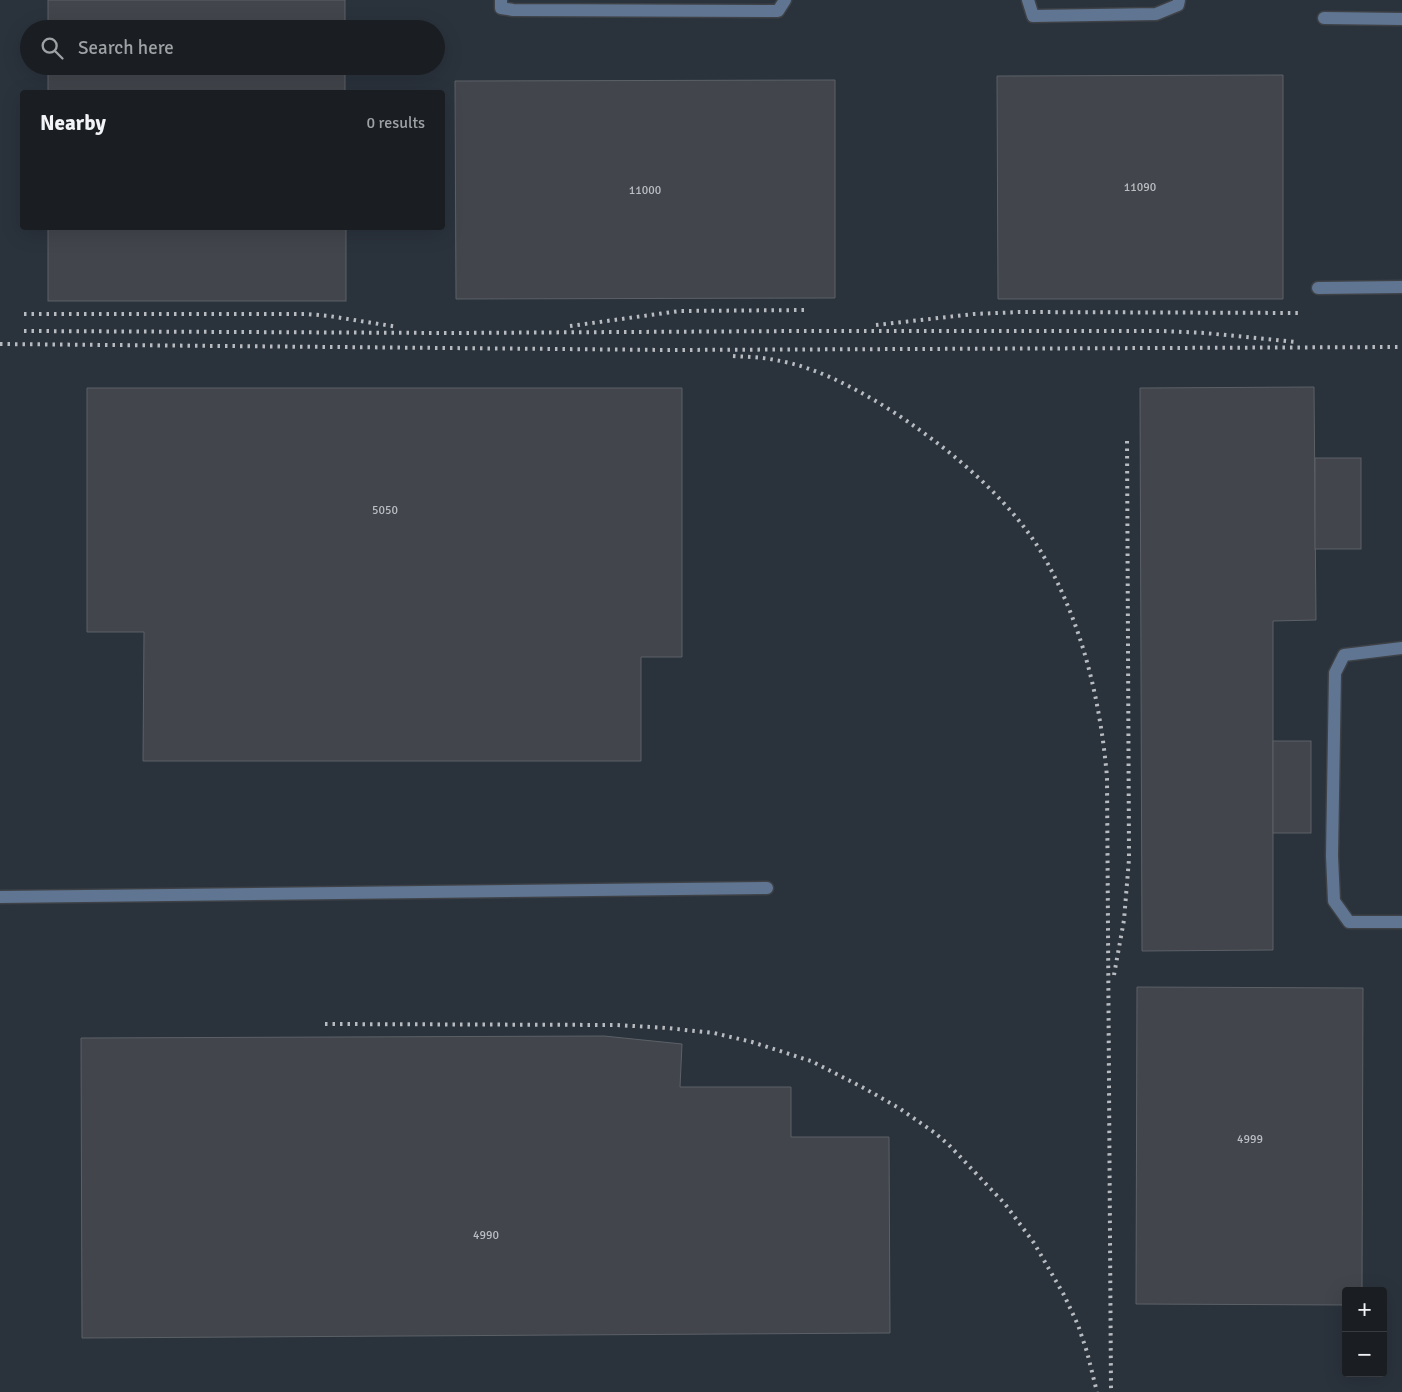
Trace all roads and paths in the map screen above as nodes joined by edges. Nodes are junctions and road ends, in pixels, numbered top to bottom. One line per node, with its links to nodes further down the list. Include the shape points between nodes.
1 (501, 0): 5 (lane, via 501,8 513,10)
2 (785, 0): 5 (lane, via 778,11)
3 (1028, 0): 4 (lane, via 1033,16 1156,14 1178,5)
4 (1179, 0)
5 (639, 5)
6 (1324, 18): 7 (lane)
7 (1402, 19)
8 (1402, 287): 9 (lane)
9 (1318, 288)
10 (1402, 648): 13 (lane, via 1344,655 1335,673 1332,856 1334,901 1349,922)
11 (766, 888): 12 (lane)
12 (0, 897)
13 (1402, 922)

